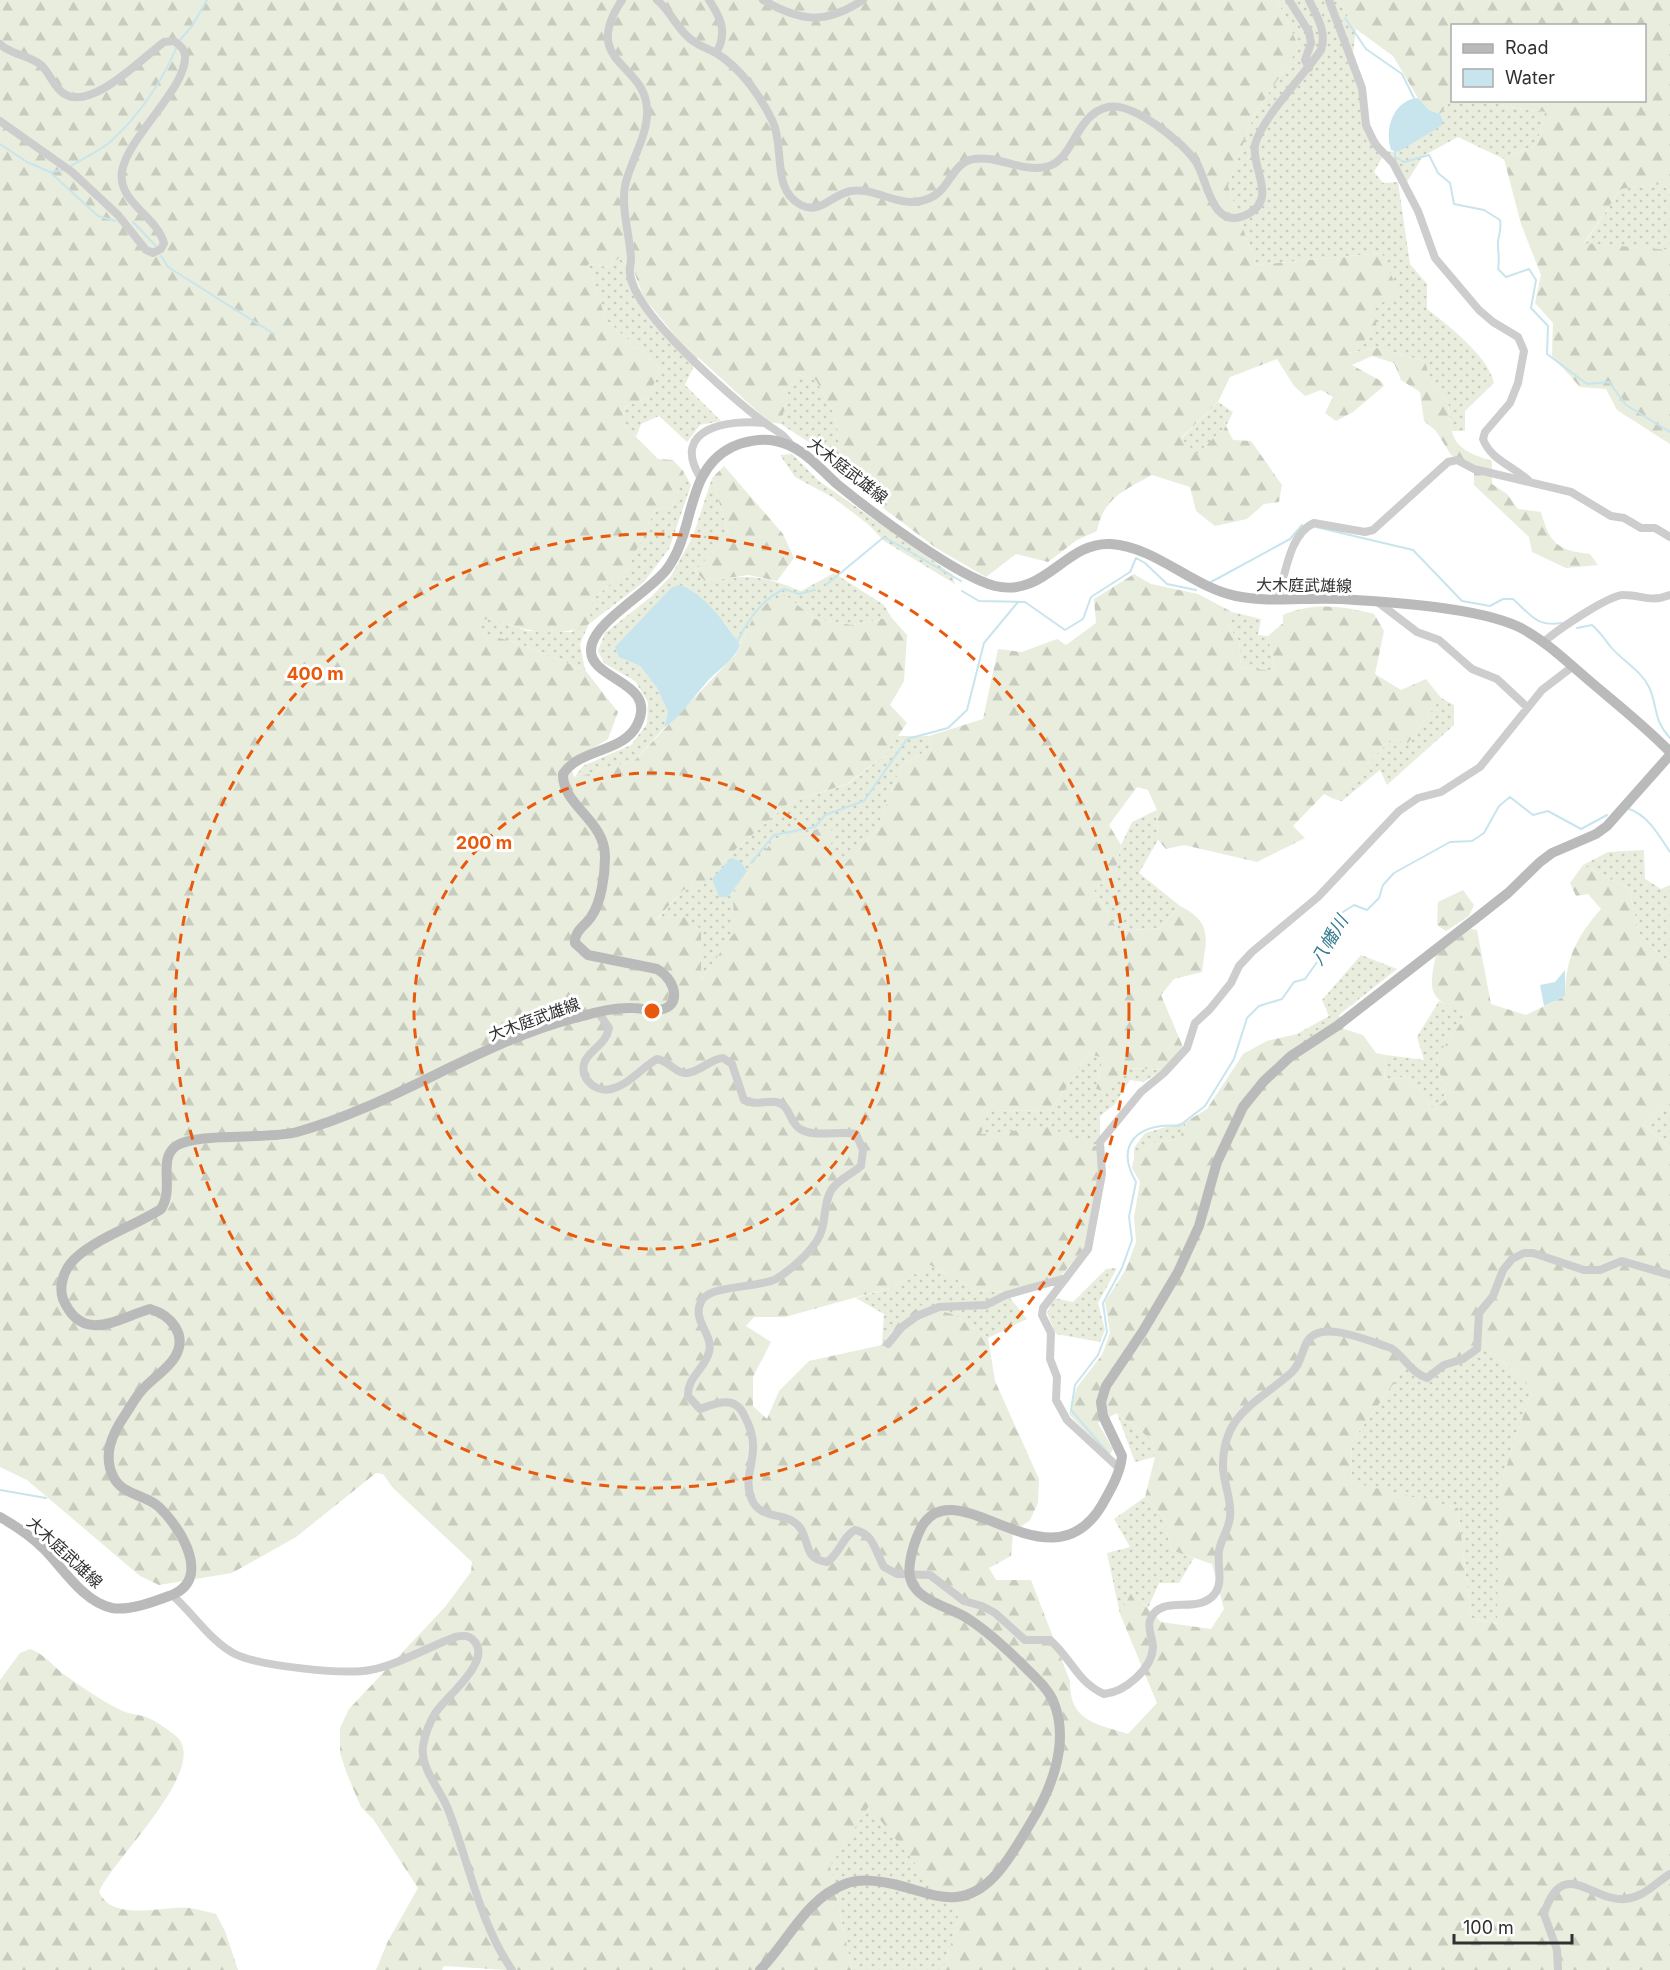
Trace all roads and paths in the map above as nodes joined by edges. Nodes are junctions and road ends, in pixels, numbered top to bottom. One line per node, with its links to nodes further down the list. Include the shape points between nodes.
1 (632, 0): 9 (street)
2 (657, 0): 11 (street, via 685,35)
3 (709, 0): 11 (street, via 723,22 722,43)
4 (763, 0): 5 (street, via 788,14 815,19 846,12)
5 (863, 0)
6 (1289, 0): 12 (street, via 1310,32 1305,60)
7 (1309, 0): 12 (street, via 1324,39)
8 (1329, 0): 17 (street, via 1362,88 1366,125 1393,163 1418,211 1435,258 1479,310 1520,341 1524,351 1518,383 1510,403 1483,439 1506,467)
9 (621, 3): 14 (street, via 608,23 609,43 642,92 647,107 645,126 624,188 630,275 651,315 669,337)
10 (0, 44): 13 (street, via 38,62 51,82 76,99 88,98 105,88 164,42 174,41 181,46 185,55 182,70 158,112 128,152 122,170 122,186 162,236 161,249 153,253 146,250 118,215 72,172)
11 (716, 53): 12 (street, via 760,98 770,116 784,188 791,199 804,207 821,208 851,191 894,201 931,198 956,168 976,158 1037,168 1050,166 1093,114 1110,107 1143,116 1166,131 1196,162 1211,202 1221,212 1240,216 1259,205 1263,194 1254,152 1256,141)
12 (1309, 68)
13 (0, 121)
14 (765, 423): 15 (street, via 787,438); 16 (street, via 741,421 702,433 692,446 691,462)
15 (792, 447): 16 (main road, 大木庭武雄線, via 756,440 737,445 721,454); 20 (main road, 大木庭武雄線, via 917,542 989,584 1022,586 1039,581 1078,552 1108,544 1147,555 1222,594)
16 (700, 477): 26 (main road, 大木庭武雄線, via 685,535 671,564 658,581 605,624 593,639 593,661 636,695 639,721 625,739 580,758 563,774 567,792 597,826 604,843 605,858 594,914 578,931 575,943 588,955 657,969 673,983 675,991 664,1008)
17 (1530, 482): 18 (street, via 1570,492 1611,516 1641,528 1655,528); 20 (street, via 1474,469 1457,460 1448,462 1373,530 1314,523 1294,543)
18 (1670, 537)
19 (1670, 595): 22 (street, via 1645,600 1615,596)
20 (1278, 599): 21 (main road, 大木庭武雄線, via 1339,598)
21 (1379, 603): 22 (main road, 大木庭武雄線, via 1498,619); 24 (street, via 1418,632 1439,640 1472,669 1497,680)
22 (1543, 643): 23 (main road, 大木庭武雄線)
23 (1572, 667): 24 (street); 25 (main road, 大木庭武雄線)
24 (1527, 707): 28 (street, via 1480,767 1441,792 1418,798 1400,810 1318,897 1239,966 1231,983 1195,1023 1187,1048 1141,1092 1100,1142 1102,1174 1088,1249)
25 (1670, 754): 30 (main road, via 1607,826 1539,862 1475,919 1292,1056 1243,1107 1216,1162 1198,1226 1178,1272 1106,1386 1101,1402 1103,1416 1122,1456)
26 (598, 1012): 32 (street, via 609,1028 607,1038 585,1062 584,1071 588,1081 599,1089 610,1090 626,1083 657,1059 687,1073 723,1058 732,1064 744,1100 756,1105 774,1101 783,1104 800,1129 856,1134 861,1141 861,1166 832,1189 826,1200 822,1229 812,1247 774,1280 722,1290 701,1301 698,1316 710,1349 693,1376 688,1396 700,1409 723,1401 741,1409 752,1430 747,1485 752,1501 771,1516 790,1518 801,1529 807,1551 827,1562 836,1556 848,1534 855,1530 864,1532 872,1539 884,1567); 33 (main road, 大木庭武雄線, via 511,1041 336,1120 294,1133 192,1140 176,1146 166,1162 167,1200 161,1209 70,1264 62,1280 62,1295 67,1309 76,1318 106,1325 150,1309 168,1317 178,1333 176,1356 141,1391 117,1427 108,1462 124,1490 160,1508 186,1546 193,1562 192,1574 181,1590)
27 (1670, 1275): 32 (street, via 1622,1261 1600,1270 1584,1270 1524,1253 1503,1270 1493,1296 1479,1313 1477,1349 1427,1378 1411,1369 1391,1348 1330,1330 1314,1333 1299,1365 1239,1415 1228,1431 1223,1467 1230,1521 1220,1548 1220,1582 1216,1592 1194,1606 1160,1608 1150,1618 1153,1644 1147,1665 1114,1693 1092,1689 1050,1640 1025,1640 995,1613 964,1601 930,1575 920,1572)
28 (1066, 1278): 29 (street, via 1006,1295 986,1305 939,1307 917,1316); 30 (street, via 1042,1308 1051,1333 1056,1400 1067,1420)
29 (888, 1344)
30 (1120, 1469): 32 (main road, via 1088,1524 1065,1537 1018,1532 965,1511 937,1511 920,1530)
31 (0, 1516): 33 (main road, 大木庭武雄線, via 30,1536 98,1602 124,1609)
32 (910, 1576): 36 (main road, via 912,1585 922,1594 994,1637 1042,1684 1054,1702 1061,1727 1056,1770 1031,1823 979,1892 954,1897 875,1881 847,1883 823,1895)
33 (172, 1595): 35 (street, via 237,1655 295,1668 371,1670 455,1637 472,1638 479,1646 476,1665 436,1712 426,1730 423,1749 482,1909)
34 (1670, 1874): 37 (street, via 1637,1897 1609,1898 1581,1884 1571,1884 1553,1894 1544,1914 1557,1950)
35 (512, 1970)
36 (760, 1970)
37 (1558, 1970)

